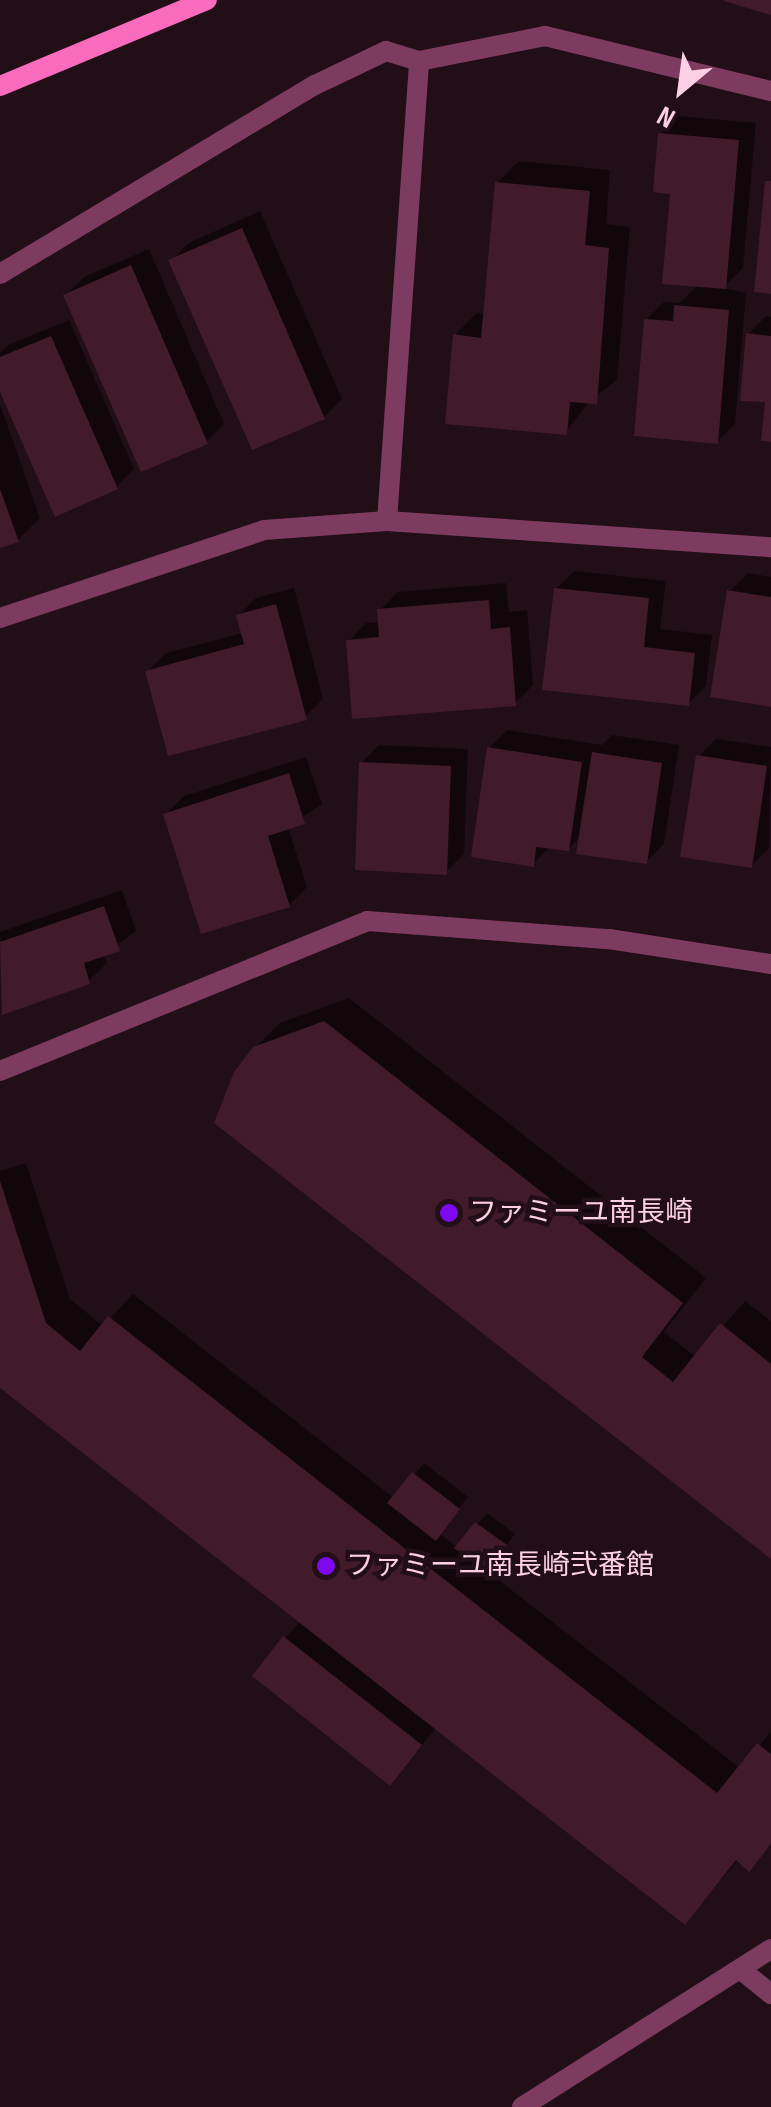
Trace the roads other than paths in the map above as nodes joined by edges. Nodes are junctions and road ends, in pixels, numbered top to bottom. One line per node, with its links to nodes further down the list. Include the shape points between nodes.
1 (207, 0): 3 (main road)
2 (419, 61): 4 (street, via 545,36); 5 (street, via 386,50 315,85); 6 (street)
3 (0, 86)
4 (771, 91)
5 (0, 274)
6 (388, 521): 7 (street); 8 (street, via 264,530)
7 (771, 547)
8 (0, 618)
9 (771, 964): 10 (street, via 610,939 366,920)
10 (0, 1071)
11 (771, 1949): 12 (street)
12 (740, 1969): 13 (street); 14 (street)
13 (771, 1994)
14 (522, 2107)

